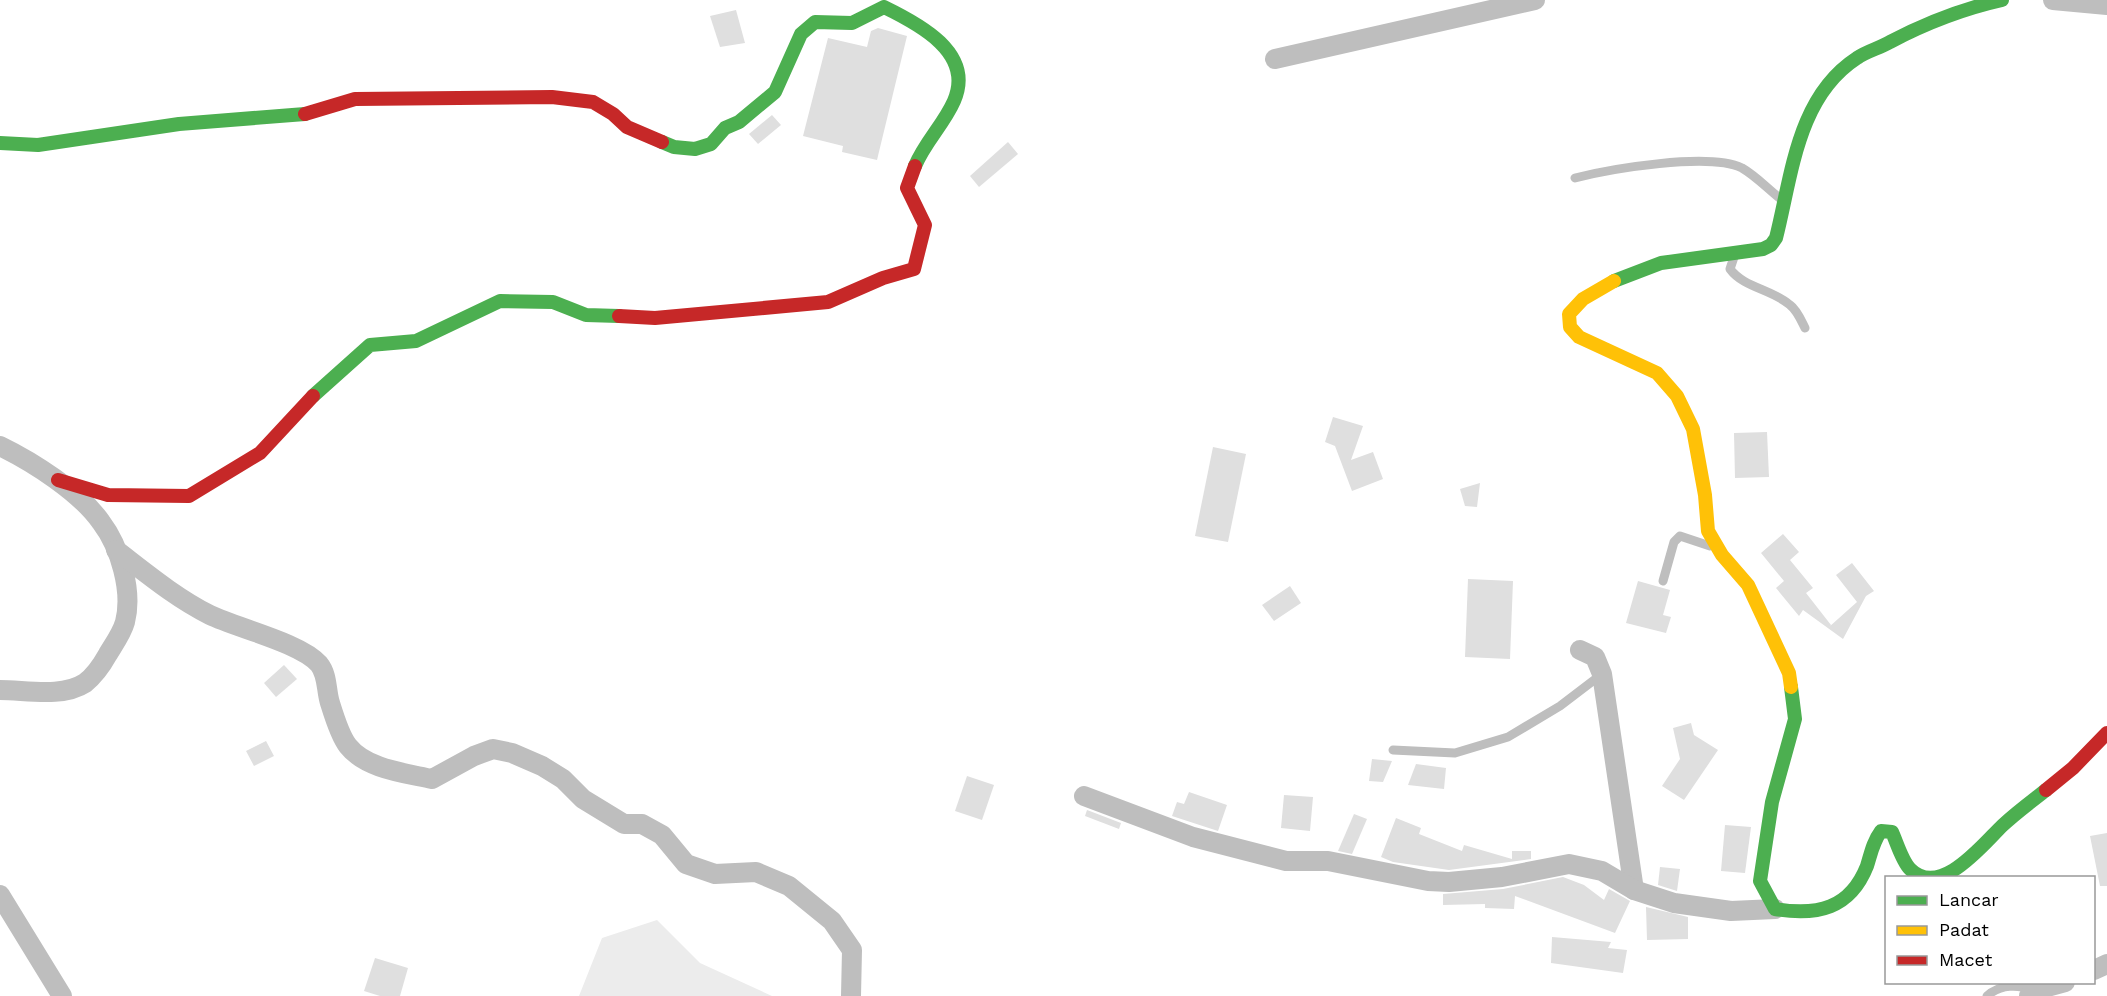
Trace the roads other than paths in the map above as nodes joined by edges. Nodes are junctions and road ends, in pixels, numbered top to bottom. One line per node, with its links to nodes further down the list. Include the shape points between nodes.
1 (1535, 0): 5 (street)
2 (2002, 0): 8 (street, via 1967,7 1910,29 1857,57 1820,95)
3 (2053, 0): 4 (street)
4 (2107, 5)
5 (1275, 59)
6 (0, 143): 12 (street, via 38,145 179,124 303,115 355,99 552,97 592,102 635,131 674,147 695,148 711,144 725,128 739,122 775,92 801,34 815,22 852,23 884,7 919,22 937,37 956,69 956,95 927,141 906,188 925,225 914,269 828,302 655,318 586,315 553,302 500,301 416,341 370,345 317,392 260,453 189,496 108,495)
7 (1575, 178): 8 (lane, via 1639,165 1716,163 1741,168)
8 (1784, 201): 9 (street, via 1772,245)
9 (1735, 252): 10 (lane, via 1730,269 1736,276 1782,298 1793,307); 13 (street, via 1658,262 1602,287 1578,302 1569,314 1570,327 1579,337 1657,373 1677,396 1693,429 1708,531)
10 (1805, 328)
11 (0, 446): 12 (street)
12 (58, 480): 14 (street, via 101,522)
13 (1717, 548): 15 (lane, via 1680,536 1674,542); 26 (street, via 1748,585 1789,673 1795,705 1760,881)
14 (116, 550): 18 (street, via 125,580 125,621 103,663 85,682 61,691); 30 (street, via 210,615 301,652 319,664 347,745 359,756 383,767 432,779 493,749 512,753 563,779 583,799 624,824 642,824 662,835 686,864 715,874 756,872 789,886 832,921 852,950)
15 (1663, 581)
16 (1580, 650): 17 (street, via 1595,657)
17 (1602, 674): 20 (lane, via 1560,706 1508,736 1455,753); 24 (street)
18 (0, 690)
19 (2107, 733): 23 (street, via 1964,864)
20 (1393, 750)
21 (1084, 796): 24 (street, via 1193,837 1286,861 1328,861 1449,882 1569,864 1602,872)
22 (1920, 876): 26 (street, via 1909,869 1892,832 1881,831 1874,839 1862,878 1850,895 1817,914)
23 (1941, 876)
24 (1634, 890): 26 (street, via 1699,909)
25 (0, 896): 29 (street)
26 (1775, 909)
27 (2059, 984): 28 (street)
28 (2031, 994): 31 (lane, via 2024,986 2013,986)
29 (62, 996)
30 (851, 996)
31 (1987, 996)

